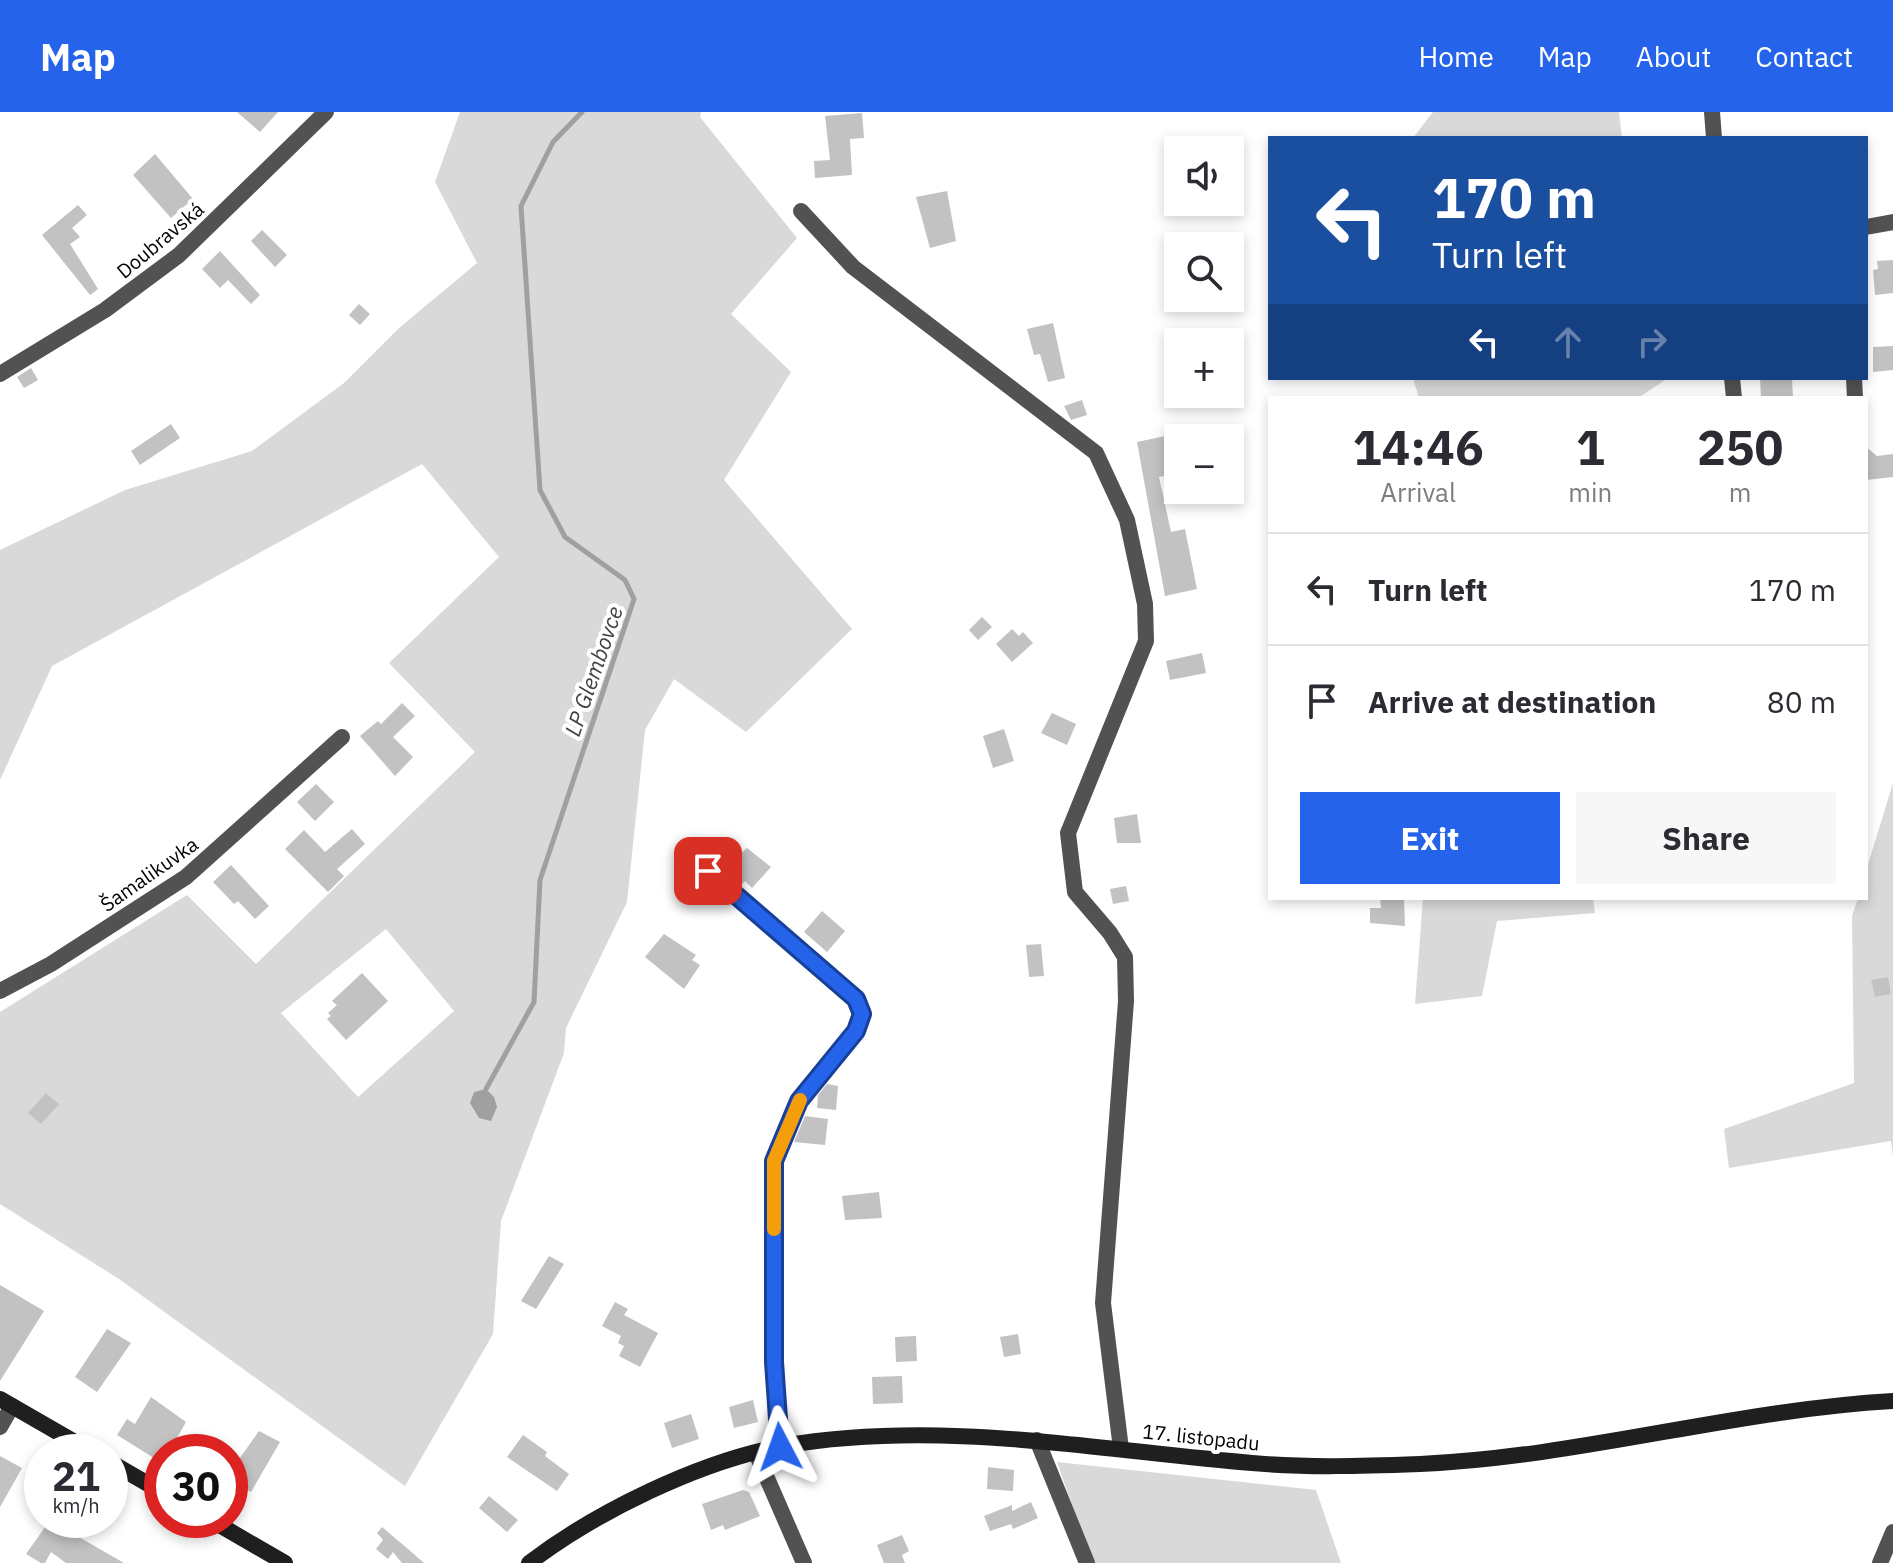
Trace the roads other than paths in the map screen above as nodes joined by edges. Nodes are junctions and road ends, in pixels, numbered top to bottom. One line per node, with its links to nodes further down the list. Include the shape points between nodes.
1 (326, 112): 7 (street, Doubravská, via 179,255 105,310)
2 (1712, 112): 3 (street)
3 (1714, 136)
4 (801, 211): 17 (street, via 853,267 1096,453 1127,520 1145,604 1146,641 1068,833 1075,892 1125,957 1103,1303)
5 (1893, 222): 6 (street)
6 (1868, 227)
7 (0, 374)
8 (342, 737): 10 (street, Šamalikuvka, via 186,877)
9 (708, 871): 16 (street, via 856,999 862,1014 856,1031 799,1101 774,1161 774,1362)
10 (0, 991)
11 (1893, 1401): 17 (main road, 17. listopadu, via 1790,1410 1544,1451 1425,1464 1254,1464)
12 (6, 1402): 13 (street); 14 (main road)
13 (0, 1427)
14 (61, 1434)
15 (1037, 1440): 16 (main road, 17. listopadu, via 917,1436); 17 (main road, 17. listopadu); 25 (street)
16 (780, 1447): 18 (main road, 17. listopadu)
17 (1121, 1449)
18 (756, 1453): 21 (main road, 17. listopadu, via 660,1489); 24 (street)
19 (1893, 1532): 26 (street)
20 (242, 1538): 22 (main road)
21 (550, 1556): 23 (main road, 17. listopadu)
22 (285, 1563)
23 (529, 1563)
24 (804, 1563)
25 (1087, 1563)
26 (1880, 1563)

